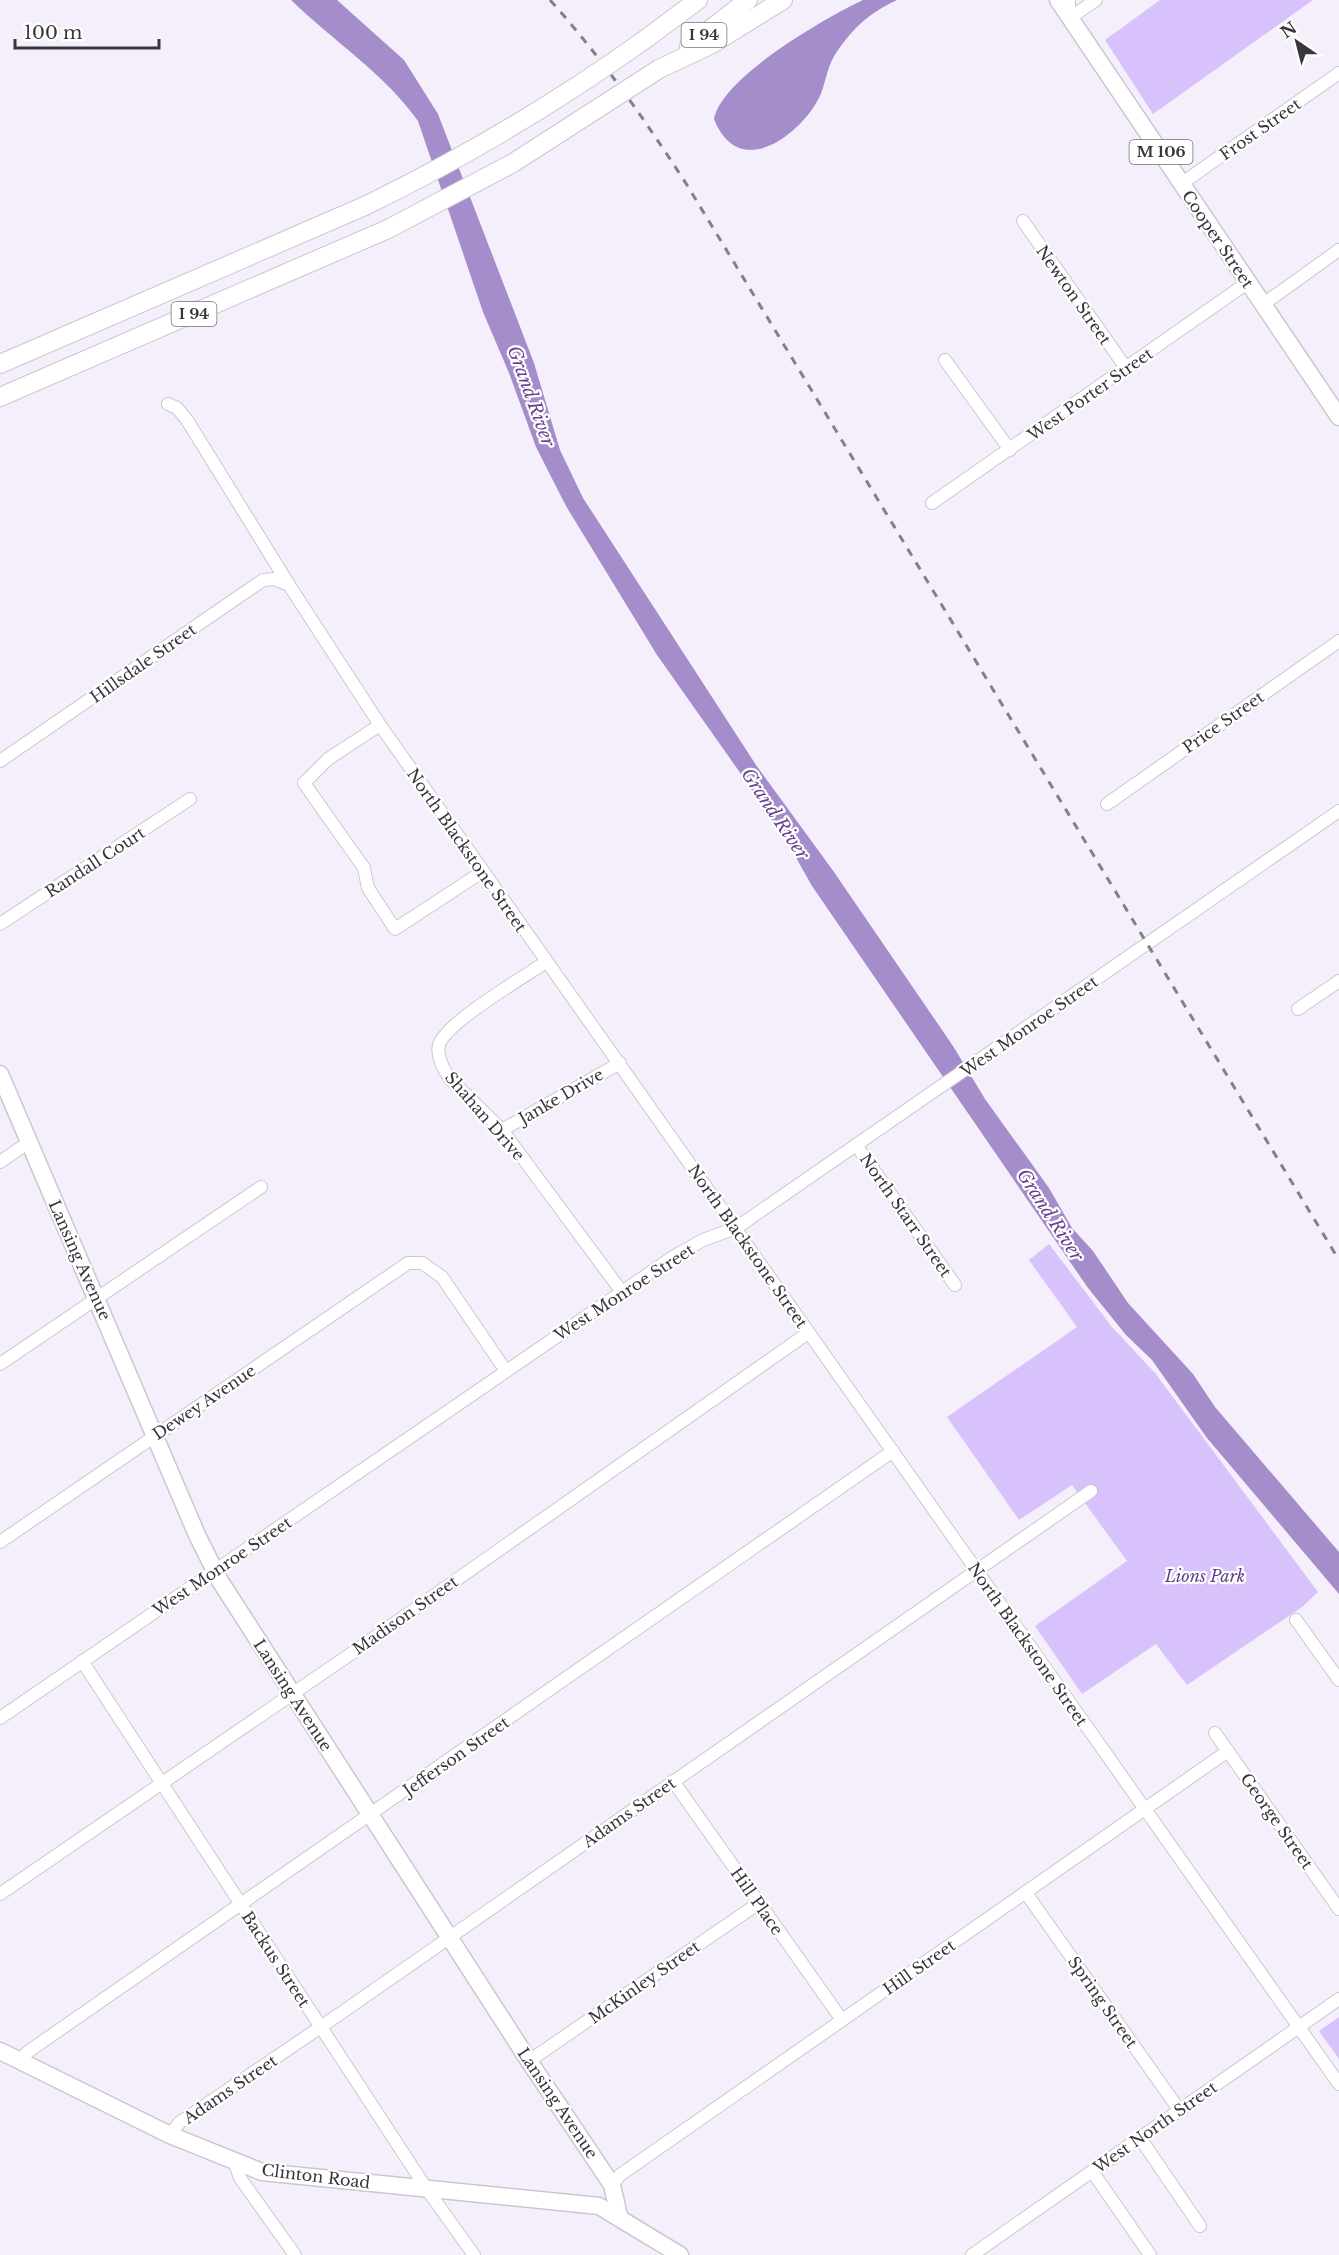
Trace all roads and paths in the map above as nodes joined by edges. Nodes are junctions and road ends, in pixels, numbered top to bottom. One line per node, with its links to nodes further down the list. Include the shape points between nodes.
1 (698, 0): 14 (highway, I 94, bridge, via 531,117 471,152 367,205)
2 (748, 0): 6 (highway, I 94)
3 (783, 0): 6 (highway, via 712,44)
4 (1096, 0): 5 (street)
5 (1065, 7): 8 (main road, Cooper Street / M 106)
6 (659, 69): 16 (highway, I 94, bridge, via 513,163 388,229)
7 (1339, 73): 8 (street, Frost Street)
8 (1181, 184): 11 (main road, Cooper Street / M 106)
9 (1023, 221): 15 (street, Newton Street)
10 (1339, 250): 12 (street)
11 (1247, 283): 12 (main road, Cooper Street / M 106); 15 (street, West Porter Street)
12 (1262, 305): 18 (main road, Cooper Street / M 106)
13 (945, 360): 19 (street)
14 (0, 364)
15 (1126, 368): 19 (street, West Porter Street)
16 (0, 397)
17 (168, 404): 21 (street, North Blackstone Street, via 187,420)
18 (1339, 417)
19 (1010, 450): 20 (street, West Porter Street)
20 (932, 503)
21 (289, 585): 23 (street, North Blackstone Street); 24 (street, Hillsdale Street, via 274,579 263,580)
22 (1339, 641): 26 (street, Price Street)
23 (380, 726): 28 (street, North Blackstone Street); 28 (street, via 328,759 304,783 364,868 368,888 395,929)
24 (0, 761)
25 (190, 799): 29 (street, Randall Court)
26 (1107, 804)
27 (1339, 811): 37 (street, West Monroe Street)
28 (482, 872): 30 (street, North Blackstone Street)
29 (0, 924)
30 (546, 962): 33 (street, North Blackstone Street); 35 (street, Shahan Drive, via 458,1022 440,1043 441,1062 450,1079)
31 (1339, 981): 32 (street)
32 (1298, 1009)
33 (620, 1063): 35 (street, Janke Drive); 40 (street, North Blackstone Street)
34 (0, 1074): 36 (main road, Lansing Avenue)
35 (502, 1130): 42 (street, Shahan Drive)
36 (28, 1142): 38 (street); 43 (main road, Lansing Avenue)
37 (856, 1145): 40 (street, West Monroe Street); 41 (street, North Starr Street)
38 (0, 1162)
39 (261, 1187): 43 (street)
40 (736, 1228): 42 (street, West Monroe Street, via 704,1240); 44 (street, North Blackstone Street)
41 (955, 1285)
42 (622, 1292): 46 (street, West Monroe Street)
43 (97, 1297): 45 (street); 47 (main road, Lansing Avenue)
44 (808, 1333): 48 (street, North Blackstone Street); 56 (street, Madison Street)
45 (0, 1364)
46 (506, 1371): 47 (street, Dewey Avenue, via 442,1277 422,1263 408,1263); 51 (street, West Monroe Street)
47 (154, 1436): 50 (street, Dewey Avenue); 51 (main road, Lansing Avenue)
48 (893, 1451): 52 (street, North Blackstone Street); 63 (street, Jefferson Street)
49 (1091, 1491): 52 (street, Adams Street)
50 (0, 1542)
51 (216, 1570): 54 (street, West Monroe Street); 56 (main road, Lansing Avenue)
52 (976, 1570): 60 (street, Adams Street); 62 (street, North Blackstone Street)
53 (1296, 1620): 55 (street)
54 (82, 1661): 57 (street, West Monroe Street); 61 (street, Backus Street)
55 (1339, 1680)
56 (292, 1693): 61 (street, Madison Street); 63 (main road, Lansing Avenue)
57 (0, 1718)
58 (1215, 1733): 59 (street, George Street)
59 (1228, 1751): 62 (street, Hill Street); 68 (street, George Street)
60 (674, 1781): 66 (street, Hill Place); 69 (street, Adams Street)
61 (161, 1782): 65 (street, Madison Street); 67 (street, Backus Street)
62 (1144, 1809): 64 (street, Hill Street); 72 (street, North Blackstone Street)
63 (372, 1815): 67 (street, Jefferson Street); 69 (main road, Lansing Avenue)
64 (1026, 1893): 71 (street, Hill Street); 78 (street, Spring Street)
65 (0, 1894)
66 (759, 1903): 71 (street, Hill Place); 76 (street, McKinley Street)
67 (241, 1904): 73 (street, Backus Street); 75 (street, Jefferson Street)
68 (1339, 1909)
69 (450, 1937): 73 (street, Adams Street); 76 (main road, Lansing Avenue)
70 (1339, 1999): 72 (street, West North Street)
71 (843, 2020): 83 (street, Hill Street, via 620,2175)
72 (1298, 2027): 77 (street, North Blackstone Street); 78 (street, West North Street)
73 (321, 2028): 79 (street, Adams Street, via 179,2123); 84 (street, Backus Street)
74 (0, 2051): 75 (main road, Clinton Road)
75 (19, 2060): 79 (main road, Clinton Road)
76 (529, 2061): 83 (main road, Lansing Avenue)
77 (1339, 2084)
78 (1180, 2111): 80 (street, West North Street)
79 (170, 2134): 81 (main road, Clinton Road)
80 (1140, 2138): 82 (street, West North Street); 86 (street)
81 (235, 2163): 84 (main road, Clinton Road, via 272,2174); 87 (street, via 240,2178)
82 (1092, 2171): 90 (street, West North Street); 91 (street)
83 (612, 2185): 85 (main road, Lansing Avenue)
84 (426, 2188): 85 (main road, Clinton Road, via 585,2203); 88 (street, Backus Street)
85 (619, 2216): 89 (main road)
86 (1200, 2226)
87 (294, 2255)
88 (474, 2255)
89 (680, 2255)
90 (972, 2255)
91 (1150, 2255)

